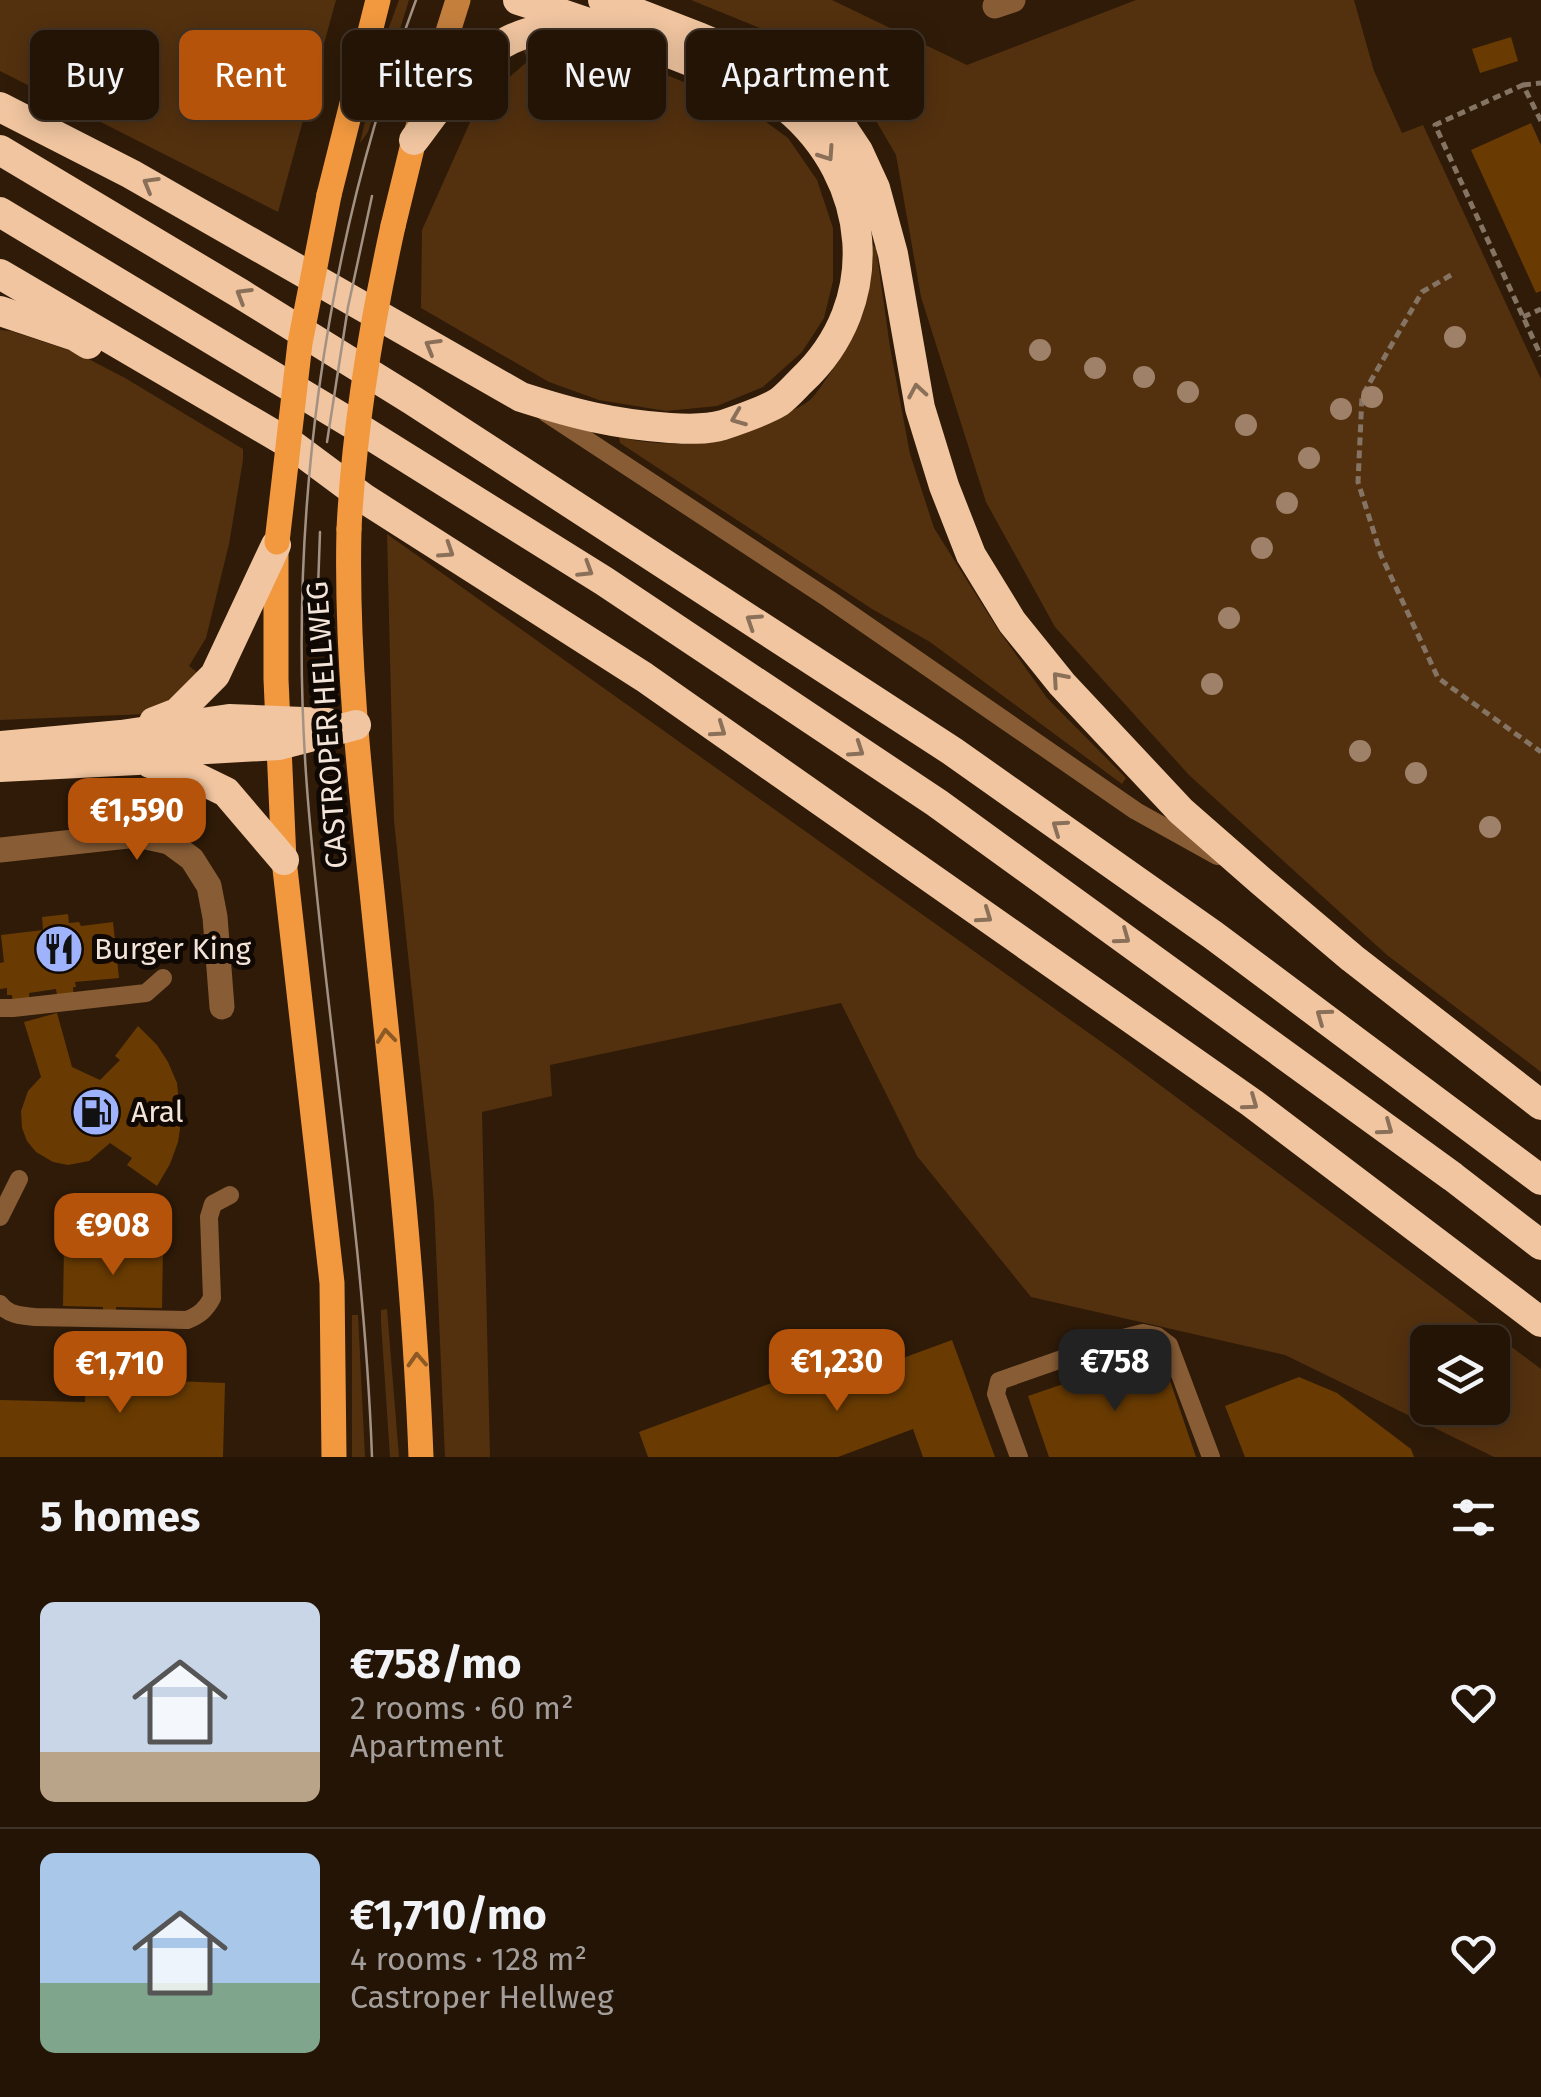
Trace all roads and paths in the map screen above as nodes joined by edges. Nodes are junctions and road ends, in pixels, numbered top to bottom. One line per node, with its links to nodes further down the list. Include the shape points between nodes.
1 (378, 0): 24 (main road, CASTROPER HELLWEG, bridge, via 300,343)
2 (458, 0): 13 (main road, CASTROPER HELLWEG)
3 (518, 0): 5 (highway)
4 (624, 0): 6 (highway)
5 (598, 11): 7 (highway); 13 (highway, via 506,42 475,65); 22 (highway, one-way to 22, via 745,82 810,131 848,192 856,227 854,290 846,320 821,363 778,403 720,426 614,423)
6 (686, 31)
7 (686, 34)
8 (1541, 82): 9 (path)
9 (1524, 86): 12 (path); 20 (path, via 1435,125)
10 (0, 107): 22 (highway, one-way to 10, via 132,174)
11 (835, 120): 33 (highway, one-way to 11, via 1182,811 1062,684 1012,622 971,555 920,408 875,188)
12 (1541, 121)
13 (414, 140): 25 (main road, CASTROPER HELLWEG, bridge, via 377,301 354,455 348,601)
14 (0, 150): 39 (highway, one-way to 14, via 952,751 412,400)
15 (0, 212): 42 (highway, one-way to 42, via 604,581 937,803)
16 (0, 274): 23 (highway, via 295,447)
17 (1451, 275): 29 (path, via 1422,292 1362,396 1358,482 1381,555 1438,678)
18 (1541, 309): 20 (path)
19 (0, 311): 23 (highway, via 75,336 295,466)
20 (1523, 318): 21 (path)
21 (1541, 356)
22 (521, 397): 33 (lane, via 1136,810)
23 (365, 499): 44 (highway, one-way to 44, via 644,677 1252,1103)
24 (276, 544): 26 (main road, CASTROPER HELLWEG); 28 (highway, via 215,675 178,713)
25 (356, 725): 26 (highway); 46 (main road, CASTROPER HELLWEG, one-way to 25, via 411,1279)
26 (278, 732): 28 (highway, via 189,750); 32 (main road, CASTROPER HELLWEG)
27 (0, 746): 28 (highway)
28 (129, 748): 30 (highway); 32 (highway, via 226,792)
29 (1541, 752)
30 (0, 767)
31 (0, 850): 35 (street, via 137,835 169,842 192,859 209,886)
32 (284, 860): 45 (main road, CASTROPER HELLWEG, via 332,1284)
33 (1260, 881): 37 (highway)
34 (163, 978): 36 (lane, via 146,993)
35 (222, 1006)
36 (0, 1008)
37 (1541, 1105)
38 (19, 1179): 41 (lane)
39 (1541, 1180)
40 (230, 1195): 43 (lane, via 209,1214 212,1298 197,1316 35,1317)
41 (0, 1217)
42 (1541, 1244)
43 (0, 1304)
44 (1541, 1322)
45 (334, 1457)
46 (421, 1457)
47 (1020, 1457): 48 (lane, via 996,1394 999,1381 1143,1332 1168,1345)
48 (1212, 1457)

